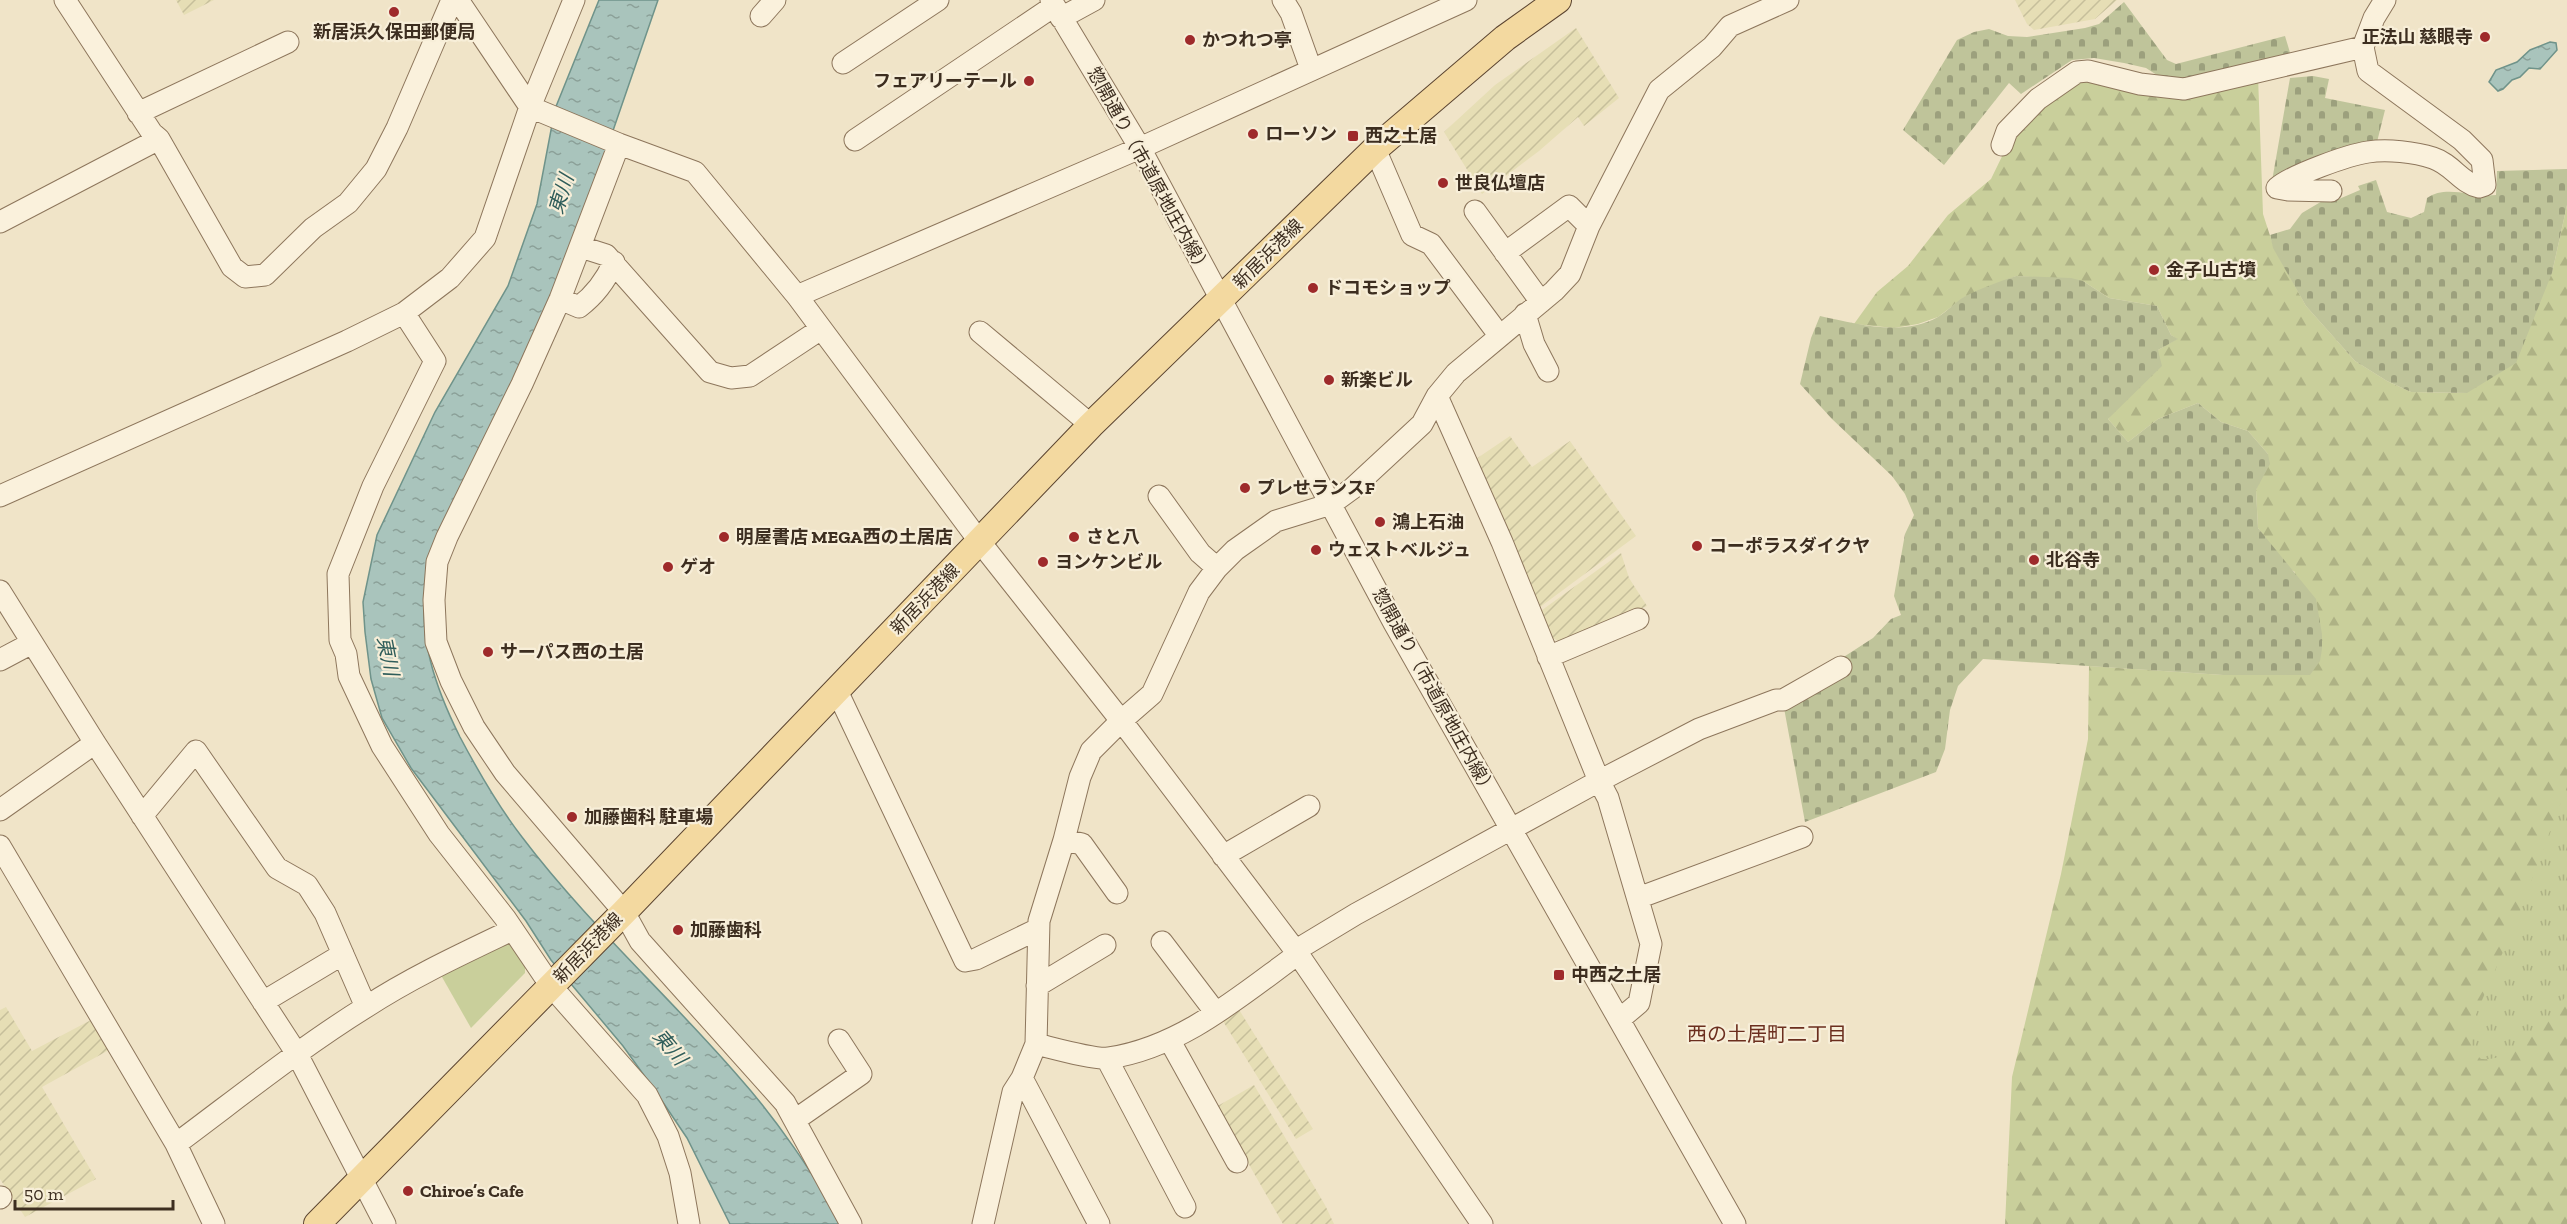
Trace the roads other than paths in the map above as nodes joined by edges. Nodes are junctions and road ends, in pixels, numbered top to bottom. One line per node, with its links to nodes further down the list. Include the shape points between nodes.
1 (65, 0): 18 (street)
2 (452, 0): 19 (street, via 376,169 348,203 313,228 265,275 245,277 232,267)
3 (458, 0): 17 (street)
4 (574, 0): 17 (street)
5 (938, 0): 15 (street)
6 (1094, 0): 12 (street)
7 (1283, 0): 16 (street)
8 (1466, 0): 16 (street)
9 (1558, 0): 24 (main road, 新居浜港線, via 1505,38)
10 (1788, 0): 28 (street, via 1730,26 1712,47 1659,90)
11 (2385, 0): 14 (street)
12 (1055, 8): 20 (street); 23 (street, 惣開通り（市道原地庄内線）)
13 (288, 42): 18 (street)
14 (2363, 47): 22 (street, via 2184,89 2077,72 2038,99 2007,130); 25 (street, via 2368,71 2463,140 2482,160 2485,185 2470,185 2448,165 2433,158 2368,152 2277,188)
15 (843, 63)
16 (1311, 69): 23 (street)
17 (538, 110): 21 (street); 36 (street, via 484,238 450,278)
18 (138, 113): 19 (street)
19 (159, 140): 27 (street)
20 (855, 140)
21 (617, 143): 29 (street); 32 (street, via 695,172)
22 (2002, 145)
23 (1140, 148): 32 (street); 34 (street, 惣開通り（市道原地庄内線）)
24 (1375, 149): 34 (main road, 新居浜港線); 39 (street, via 1412,234 1431,244)
25 (2331, 191)
26 (1475, 211): 30 (street)
27 (0, 222)
28 (1589, 226): 30 (street, via 1569,206); 35 (street, via 1570,274)
29 (580, 247): 31 (street, via 606,255); 33 (street)
30 (1505, 253): 35 (street)
31 (614, 262): 33 (street, via 591,298 579,307); 37 (street, via 710,372 731,378 750,376)
32 (797, 296): 37 (street)
33 (560, 299): 68 (street, via 437,562 436,642 474,727 505,773)
34 (1221, 301): 42 (main road, 新居浜港線); 45 (street, 惣開通り（市道原地庄内線）)
35 (1533, 308): 39 (street); 40 (street, via 1534,344)
36 (404, 313): 43 (street); 70 (street, via 435,361 373,486 338,574 340,640 355,692 382,746 439,834)
37 (821, 329): 46 (street)
38 (980, 332): 42 (street)
39 (1499, 335): 41 (street, via 1456,373)
40 (1548, 371)
41 (1437, 396): 45 (street, via 1422,424); 51 (street)
42 (1091, 425): 46 (main road, 新居浜港線)
43 (0, 496)
44 (1159, 496): 47 (street, via 1200,554)
45 (1331, 504): 47 (street, via 1276,521); 61 (street, 惣開通り（市道原地庄内線）)
46 (980, 542): 54 (main road, 新居浜港線); 55 (street)
47 (1217, 568): 55 (street, via 1200,592 1152,694)
48 (0, 591): 50 (street)
49 (1638, 619): 51 (street)
50 (32, 643): 52 (street); 56 (street)
51 (1548, 657): 57 (street)
52 (0, 660)
53 (1841, 667): 57 (street, via 1783,700 1699,729)
54 (837, 691): 68 (main road, 新居浜港線); 69 (street, via 965,961)
55 (1121, 721): 63 (street, via 1091,751); 65 (street)
56 (94, 743): 59 (street); 60 (street)
57 (1599, 781): 61 (street); 67 (street, via 1608,798)
58 (1309, 806): 65 (street)
59 (0, 810)
60 (142, 816): 73 (street, via 196,751 277,868 307,885 325,913); 77 (street)
61 (1511, 828): 74 (street, via 1356,914 1303,946); 80 (street, 惣開通り（市道原地庄内線）)
62 (1802, 837): 67 (street)
63 (1064, 840): 66 (street, via 1082,844); 69 (street)
64 (0, 846): 88 (street)
65 (1223, 856): 74 (street)
66 (1118, 893)
67 (1638, 898): 80 (street, via 1651,944 1639,1003)
68 (621, 915): 75 (main road, 新居浜港線); 87 (street, via 785,1102)
69 (1038, 929): 76 (street)
70 (512, 930): 75 (street); 78 (street, via 435,967)
71 (1162, 942): 79 (street)
72 (1104, 945): 76 (street)
73 (343, 954): 77 (street); 78 (street)
74 (1298, 954): 79 (street); 99 (street)
75 (552, 985): 90 (main road, 新居浜港線); 95 (street, via 646,1095 669,1136)
76 (1037, 986): 83 (street)
77 (263, 1002): 84 (street)
78 (366, 1007): 84 (street)
79 (1216, 1013): 82 (street)
80 (1620, 1019): 100 (street, 惣開通り（市道原地庄内線）)
81 (839, 1040): 87 (street, via 861,1074)
82 (1170, 1041): 85 (street); 89 (street)
83 (1036, 1044): 85 (street); 86 (street)
84 (297, 1054): 88 (street); 90 (street)
85 (1107, 1059): 91 (street)
86 (1022, 1078): 97 (street, via 1013,1092 1004,1123); 98 (street)
87 (795, 1120): 96 (street)
88 (176, 1144): 92 (street)
89 (1237, 1162)
90 (360, 1179): 93 (main road, 新居浜港線); 94 (street)
91 (1185, 1206)
92 (214, 1224)
93 (317, 1224)
94 (385, 1224)
95 (689, 1224)
96 (851, 1224)
97 (983, 1224)
98 (1099, 1224)
99 (1482, 1224)
100 (1735, 1224)

